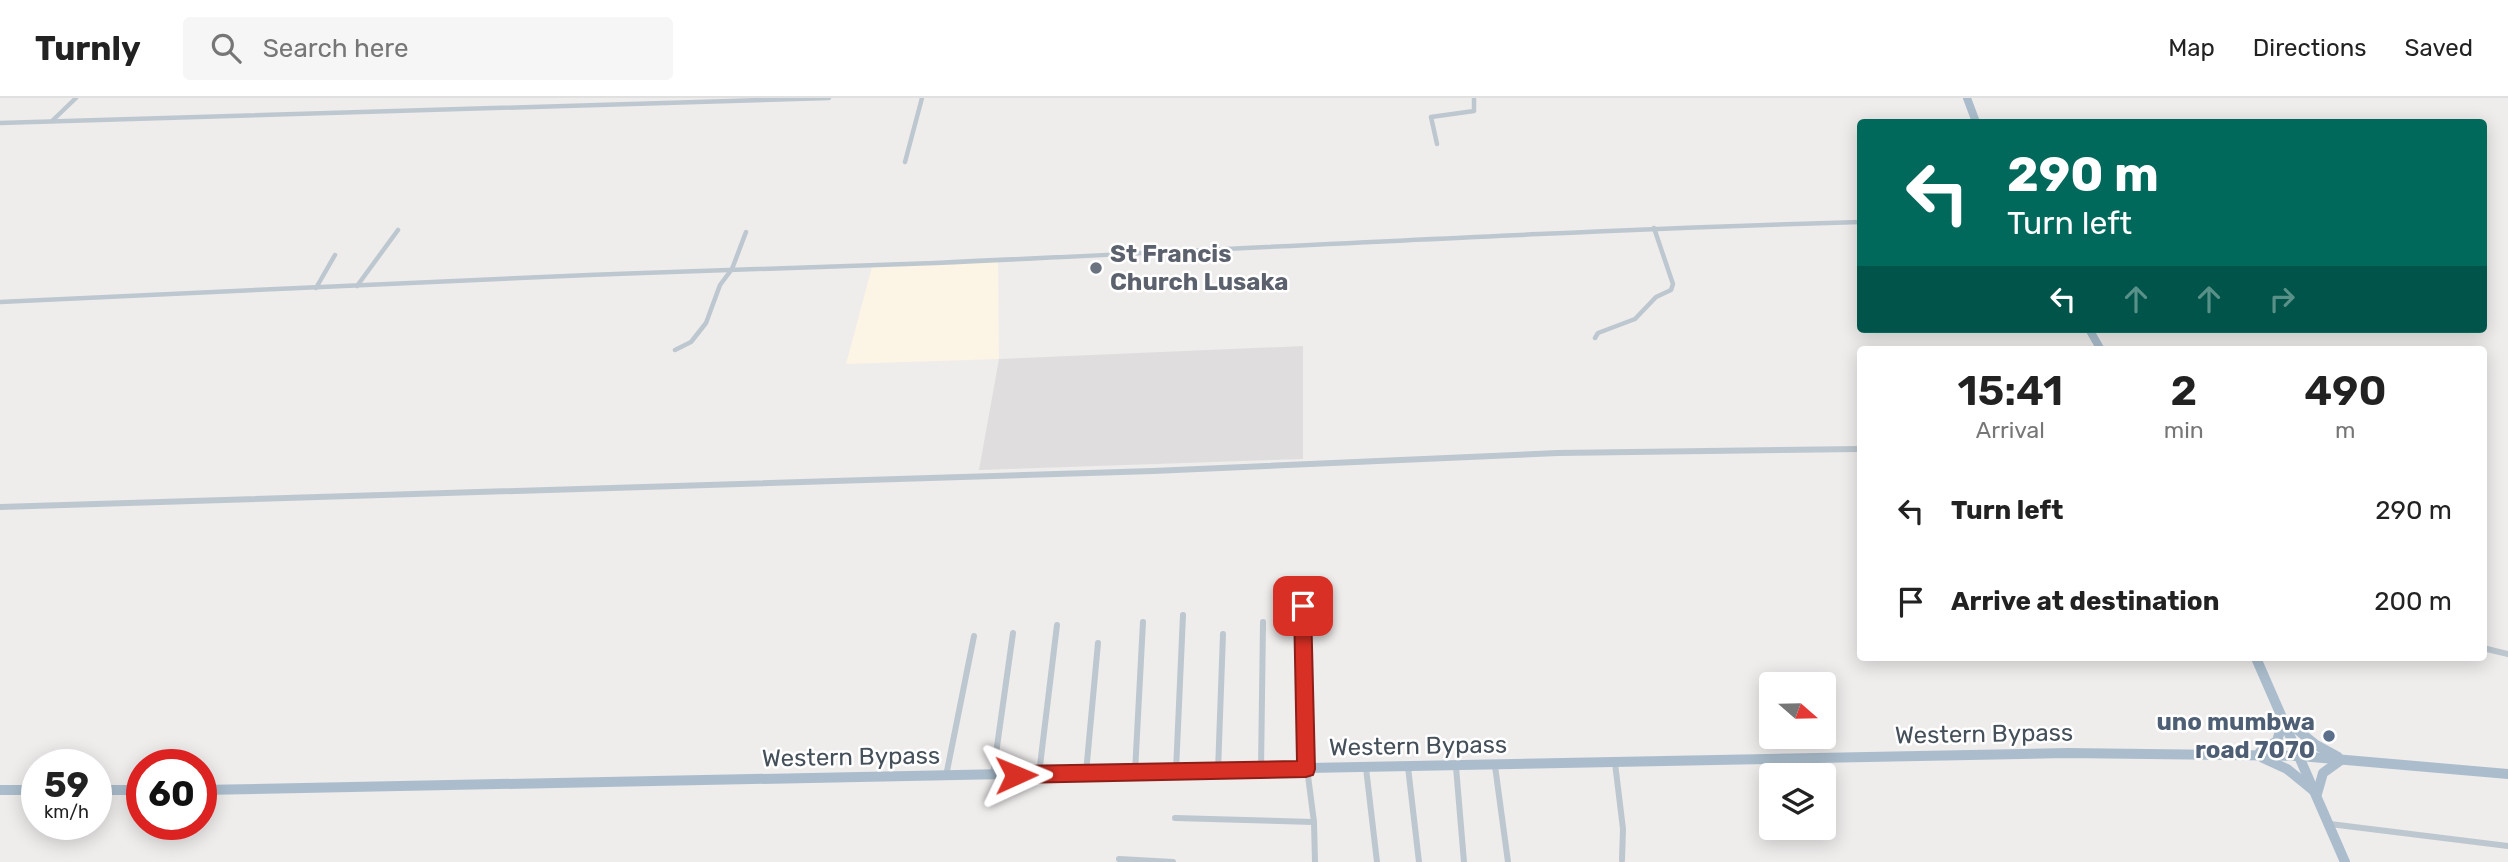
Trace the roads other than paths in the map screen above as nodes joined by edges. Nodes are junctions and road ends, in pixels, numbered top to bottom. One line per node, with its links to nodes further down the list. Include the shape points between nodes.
1 (76, 98): 8 (street)
2 (828, 98): 6 (street)
3 (922, 98): 11 (street)
4 (1474, 98): 10 (street, via 1476,107 1471,112 1431,117)
5 (1967, 98): 7 (main road)
6 (751, 99): 8 (street)
7 (1975, 119)
8 (52, 121): 9 (street)
9 (0, 123)
10 (1437, 144)
11 (905, 162)
12 (1857, 222): 13 (street)
13 (1654, 228): 17 (street); 21 (street, via 1673,284 1671,290 1656,297 1635,319)
14 (398, 230): 18 (street)
15 (746, 232): 17 (street)
16 (335, 255): 19 (street)
17 (732, 269): 18 (street); 22 (street, via 720,285 702,330 688,345)
18 (357, 286): 19 (street)
19 (316, 288): 20 (street)
20 (0, 302)
21 (1595, 338)
22 (675, 350)
23 (1857, 449): 24 (street, via 1558,453 1153,471)
24 (0, 507)
25 (1303, 606): 46 (street)
26 (1183, 615): 50 (street)
27 (1143, 622): 49 (street)
28 (1263, 622): 47 (street)
29 (1056, 625): 52 (street)
30 (1013, 633): 54 (street)
31 (1223, 634): 48 (street)
32 (974, 636): 55 (street)
33 (1098, 643): 51 (street)
34 (2487, 650): 35 (street)
35 (2508, 654)
36 (2257, 661): 37 (main road)
37 (2283, 717): 38 (main road, via 2277,742); 39 (main road); 40 (main road)
38 (2252, 754): 39 (main road, Western Bypass); 41 (main road, Western Bypass, via 2067,753); 59 (main road, via 2287,769)
39 (2300, 756): 40 (main road, Western Bypass); 59 (main road)
40 (2343, 760): 53 (main road, Western Bypass); 59 (main road, via 2325,769)
41 (1615, 763): 43 (main road, Western Bypass); 65 (street)
42 (1456, 766): 43 (main road, Western Bypass); 44 (main road, Western Bypass); 70 (street)
43 (1495, 766): 71 (street)
44 (1408, 767): 45 (main road, Western Bypass); 69 (street)
45 (1366, 768): 46 (main road, Western Bypass); 68 (street)
46 (1306, 769): 47 (main road, Western Bypass); 61 (street)
47 (1261, 770): 48 (main road, Western Bypass)
48 (1218, 771): 50 (main road, Western Bypass)
49 (1135, 772): 50 (main road, Western Bypass); 51 (main road, Western Bypass)
50 (1176, 772)
51 (1086, 773): 52 (main road, Western Bypass)
52 (1040, 774): 54 (main road, Western Bypass)
53 (2508, 774)
54 (993, 775): 55 (main road, Western Bypass)
55 (946, 776): 58 (main road, Western Bypass)
56 (0, 790): 57 (main road)
57 (21, 790)
58 (217, 790)
59 (2316, 794): 62 (main road)
60 (1175, 818): 61 (street)
61 (1314, 822): 67 (street)
62 (2329, 824): 63 (street); 72 (main road)
63 (2508, 846)
64 (1119, 859): 66 (street)
65 (1622, 860)
66 (1173, 862)
67 (1315, 862)
68 (1377, 862)
69 (1419, 862)
70 (1464, 862)
71 (1508, 862)
72 (2346, 862)

